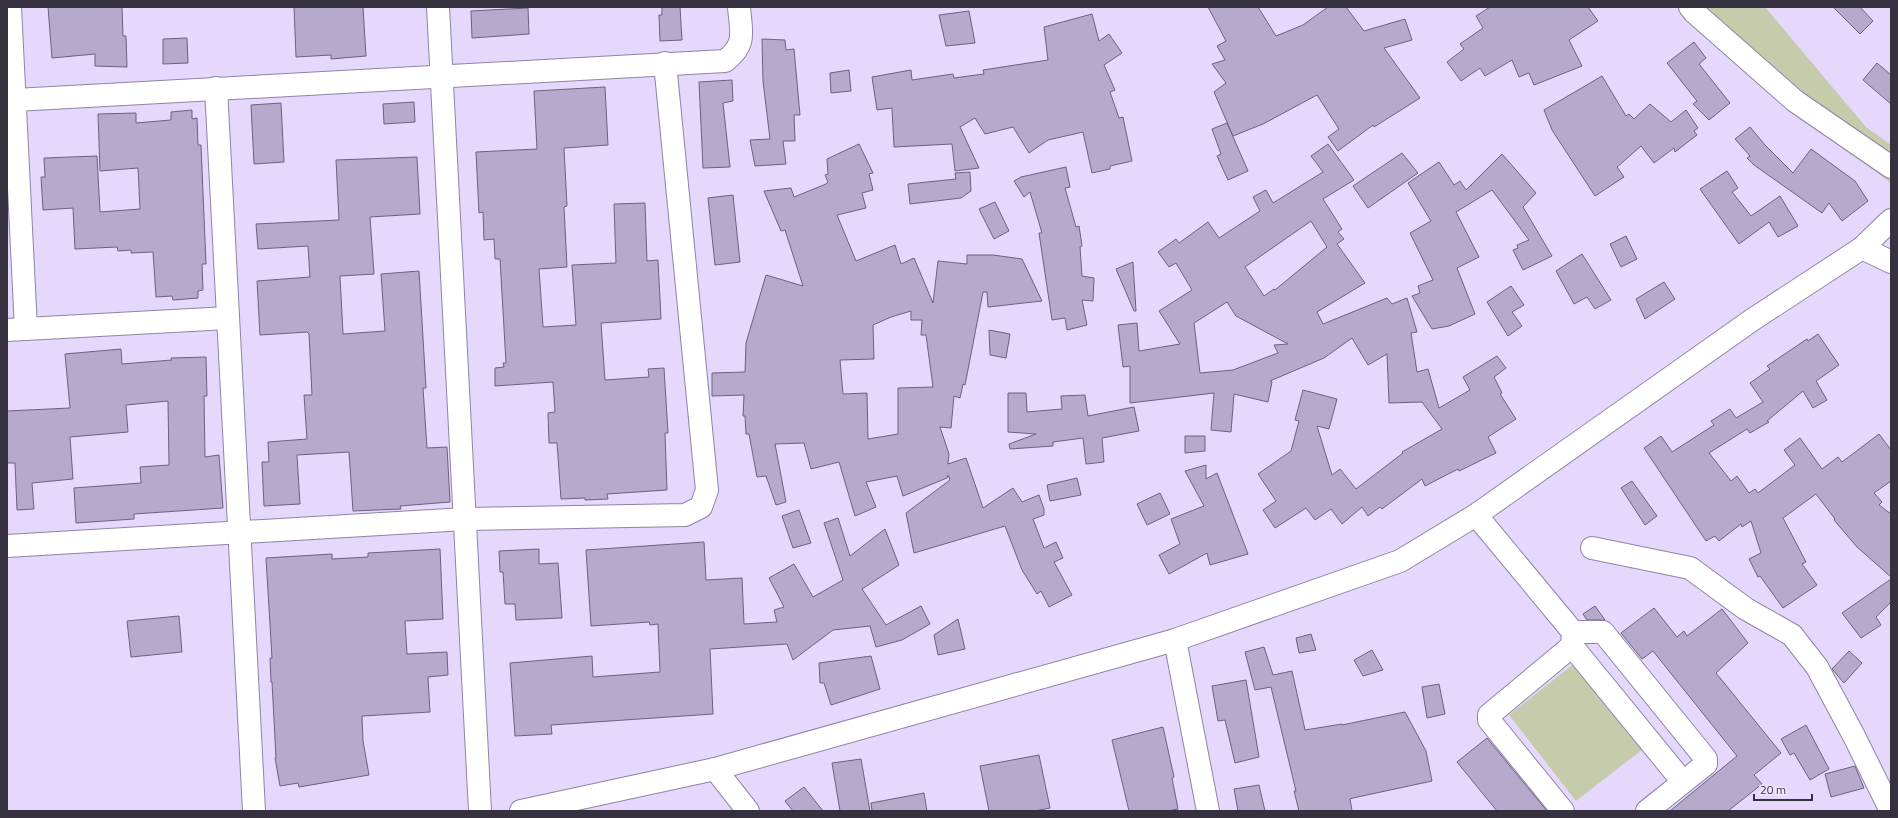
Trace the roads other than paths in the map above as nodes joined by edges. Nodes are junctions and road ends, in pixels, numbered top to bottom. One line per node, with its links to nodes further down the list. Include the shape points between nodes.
1 (10, 7): 8 (street)
2 (438, 7): 6 (street)
3 (739, 7): 5 (street, via 741,38 737,52 725,60)
4 (1690, 7): 9 (street, via 1794,101)
5 (665, 63): 6 (street); 16 (street, via 707,490 702,507 685,516)
6 (442, 76): 7 (street); 16 (street)
7 (216, 88): 8 (street); 13 (street)
8 (14, 100): 14 (street)
9 (1891, 167)
10 (1891, 220): 11 (street)
11 (1862, 248): 12 (street); 15 (street, via 1752,320)
12 (1891, 262)
13 (228, 318): 14 (street); 17 (street)
14 (17, 330)
15 (1476, 515): 20 (street); 21 (street, via 1400,561)
16 (465, 519): 17 (street); 25 (street)
17 (239, 532): 18 (street); 24 (street)
18 (7, 546)
19 (1592, 548): 31 (street, via 1690,568 1746,609 1792,636 1817,667)
20 (1573, 639): 23 (street); 23 (street, via 1603,632 1706,759 1706,764); 29 (street, via 1489,715 1489,720)
21 (1175, 640): 22 (street); 28 (street)
22 (715, 769): 26 (street); 27 (street)
23 (1683, 782): 30 (street)
24 (254, 811)
25 (480, 811)
26 (521, 811)
27 (748, 811)
28 (1208, 811)
29 (1563, 811)
30 (1647, 811)
31 (1891, 811)

